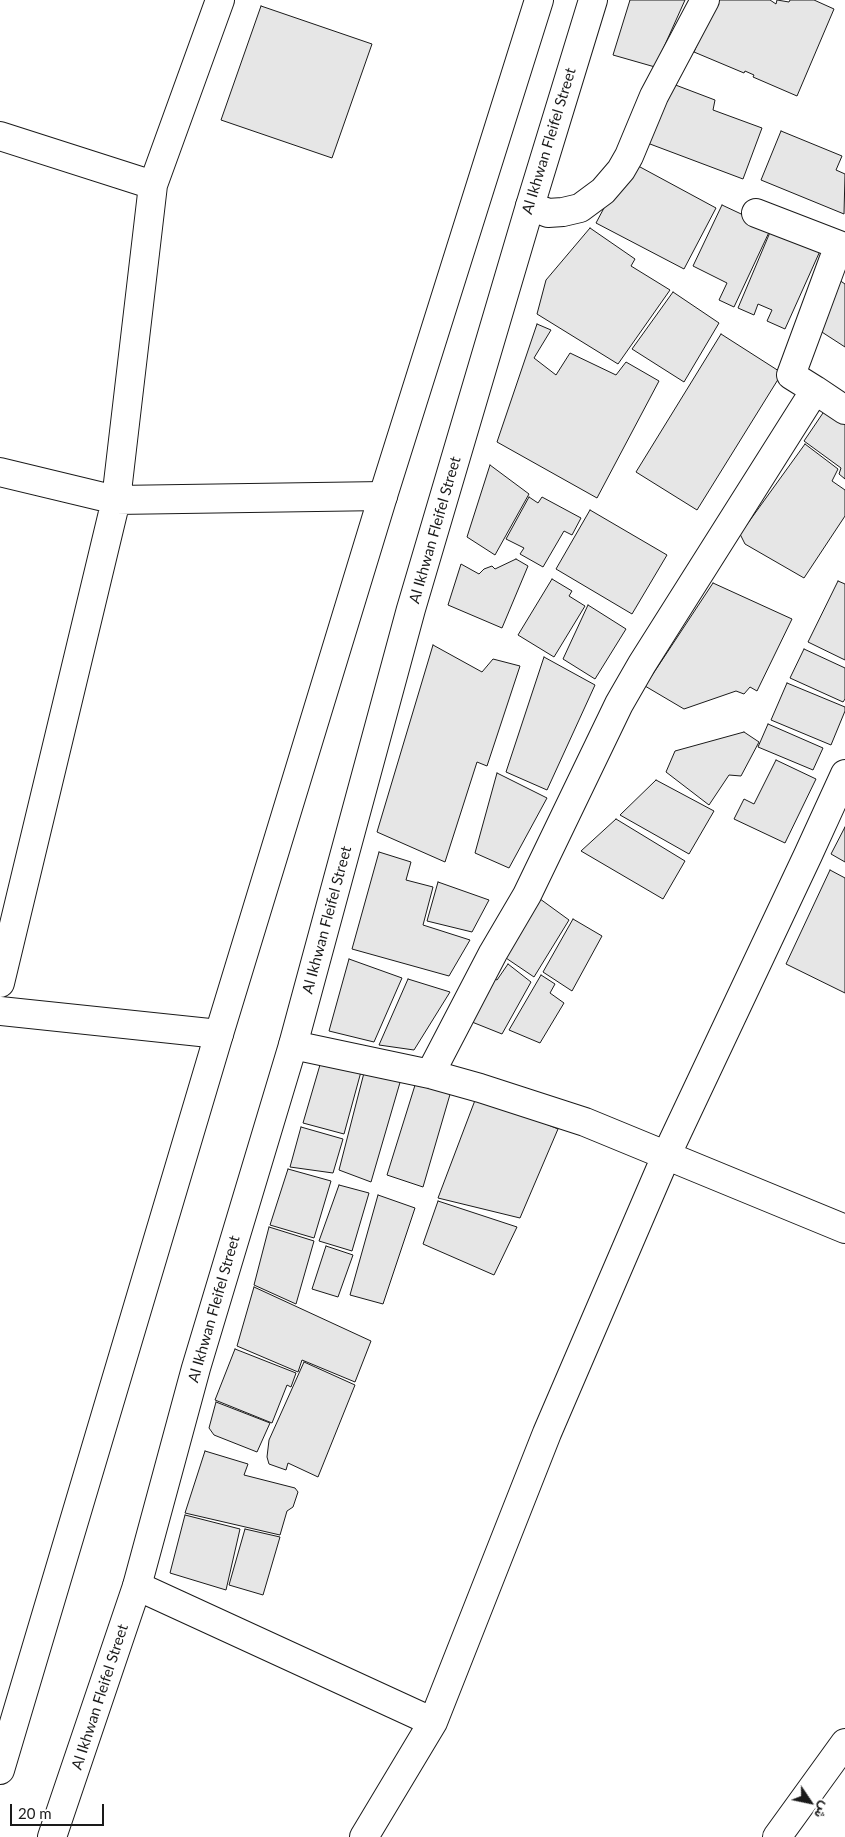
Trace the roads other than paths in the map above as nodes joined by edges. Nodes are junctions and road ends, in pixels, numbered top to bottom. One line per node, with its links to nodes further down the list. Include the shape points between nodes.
1 (220, 0): 6 (street)
2 (539, 0): 12 (street)
3 (593, 0): 7 (street, Al Ikhwan Fleifel Street)
4 (705, 0): 7 (street, via 654,96 621,170 603,191 580,208 548,213)
5 (0, 136): 6 (street)
6 (153, 185): 13 (street)
7 (530, 206): 18 (street, Al Ikhwan Fleifel Street, via 411,609)
8 (756, 212): 9 (street, via 839,245 791,376)
9 (815, 390): 10 (street); 19 (street, via 619,704 527,895)
10 (845, 410)
11 (0, 472): 13 (street)
12 (383, 496): 13 (street); 17 (street)
13 (116, 500): 15 (street)
14 (845, 774): 20 (street)
15 (0, 983)
16 (0, 1011): 17 (street)
17 (219, 1034): 25 (street)
18 (292, 1045): 19 (street); 22 (street, Al Ikhwan Fleifel Street, via 196,1368)
19 (430, 1074): 20 (street, via 585,1122)
20 (666, 1156): 21 (street); 23 (street, via 547,1434)
21 (845, 1229)
22 (137, 1586): 23 (street); 26 (street, Al Ikhwan Fleifel Street)
23 (433, 1722): 27 (street)
24 (845, 1743): 28 (street)
25 (0, 1770)
26 (52, 1837)
27 (364, 1837)
28 (777, 1837)

